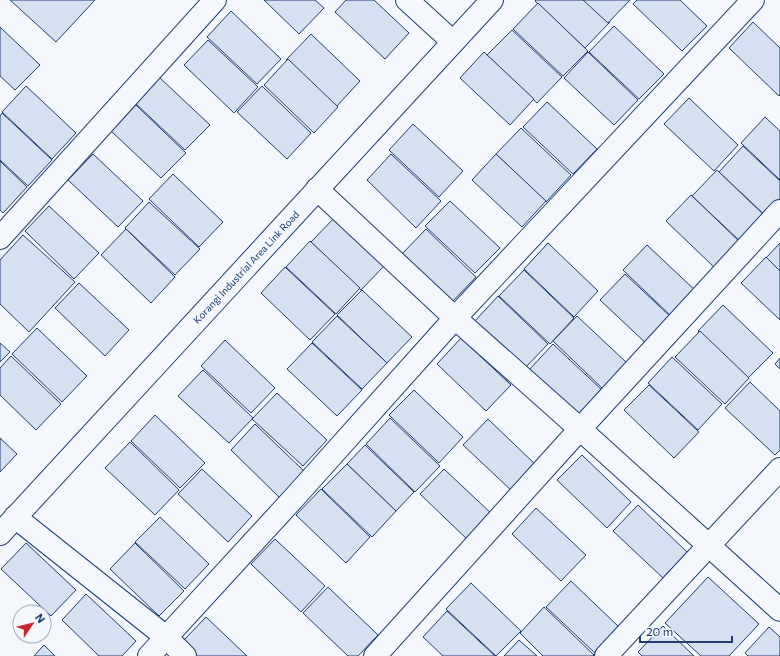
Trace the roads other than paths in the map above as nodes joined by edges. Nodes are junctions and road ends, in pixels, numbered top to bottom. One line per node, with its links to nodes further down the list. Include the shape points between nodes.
1 (215, 0): 8 (street)
2 (407, 0): 5 (street)
3 (492, 0): 5 (street, Korangi Industrial Area Link Road)
4 (752, 0): 9 (street)
5 (453, 42): 6 (street, Korangi Industrial Area Link Road)
6 (317, 189): 9 (street); 12 (street, Korangi Industrial Area Link Road)
7 (780, 211): 10 (street)
8 (0, 238)
9 (455, 318): 10 (street); 15 (street)
10 (580, 429): 13 (street); 18 (street)
11 (780, 469): 13 (street)
12 (4, 527): 15 (street)
13 (709, 546): 14 (street); 19 (street)
14 (780, 610)
15 (166, 637): 16 (street); 17 (street)
16 (149, 656)
17 (184, 656)
18 (375, 656)
19 (606, 656)

